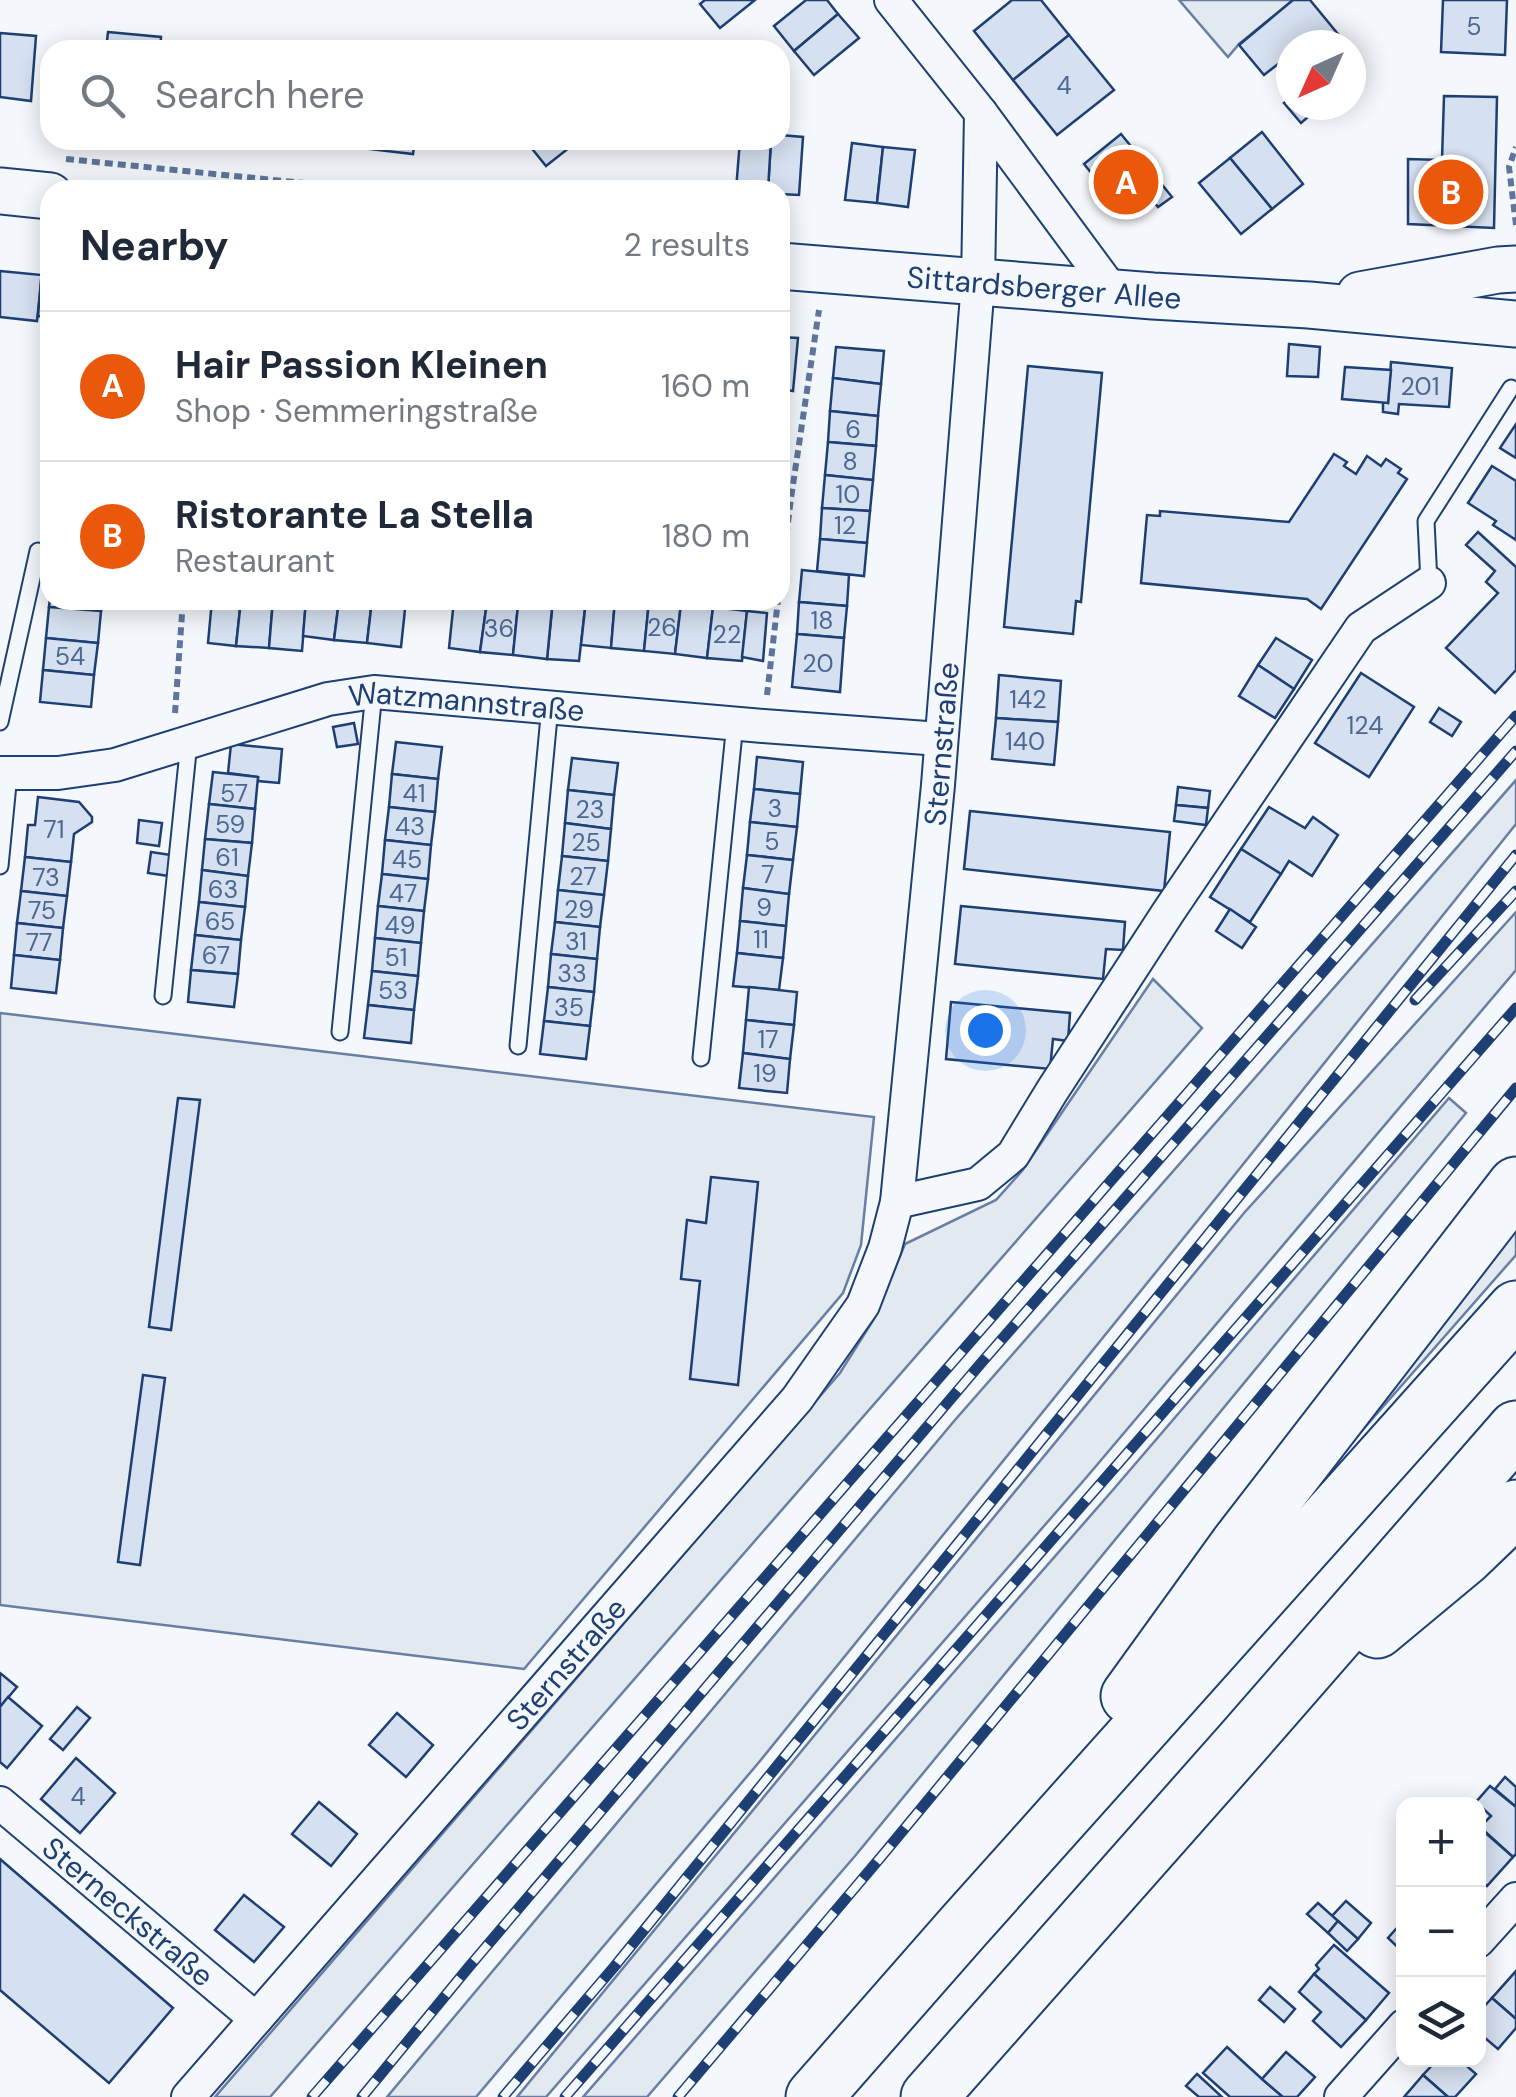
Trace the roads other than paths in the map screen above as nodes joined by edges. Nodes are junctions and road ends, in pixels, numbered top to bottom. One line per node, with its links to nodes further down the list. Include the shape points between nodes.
1 (891, 0): 2 (street)
2 (981, 112): 7 (street, Sternstraße); 8 (street)
3 (40, 181): 4 (main road)
4 (0, 191)
5 (790, 267): 7 (main road, Sittardsberger Allee)
6 (1516, 269): 9 (main road, Sittardsberger Allee)
7 (978, 283): 8 (main road, Sittardsberger Allee); 18 (street, Sternstraße)
8 (1114, 293): 9 (main road, Sittardsberger Allee)
9 (1309, 305): 10 (main road, Sittardsberger Allee)
10 (1516, 324)
11 (1512, 388): 13 (lane, via 1426,520)
12 (38, 551): 16 (lane)
13 (1429, 583): 27 (street, via 1361,628 1013,1155 978,1184)
14 (374, 692): 15 (street, Watzmannstraße); 19 (street, Watzmannstraße, via 328,698); 23 (lane)
15 (550, 706): 17 (street, Watzmannstraße); 24 (lane)
16 (0, 722)
17 (749, 725): 18 (street, Watzmannstraße); 25 (lane)
18 (940, 739): 27 (street, Sternstraße)
19 (181, 744): 20 (street, Watzmannstraße, via 114,766); 22 (lane)
20 (4, 773): 21 (lane)
21 (0, 866)
22 (164, 996)
23 (340, 1032)
24 (518, 1046)
25 (701, 1058)
26 (1516, 1185): 34 (highway, via 1238,1544)
27 (897, 1202): 36 (street, Sternstraße, via 862,1305 797,1399)
28 (1516, 1309): 34 (highway)
29 (1516, 1429): 31 (highway)
30 (1516, 1508): 31 (highway)
31 (1244, 1741): 40 (highway)
32 (0, 1803): 36 (street, Sterneckstraße)
33 (1516, 1899): 35 (street)
34 (964, 1926): 39 (highway)
35 (1486, 1933)
36 (256, 2019): 38 (street, Sternstraße)
37 (1396, 2035): 41 (street)
38 (188, 2097)
39 (814, 2097)
40 (930, 2097)
41 (1341, 2097)

